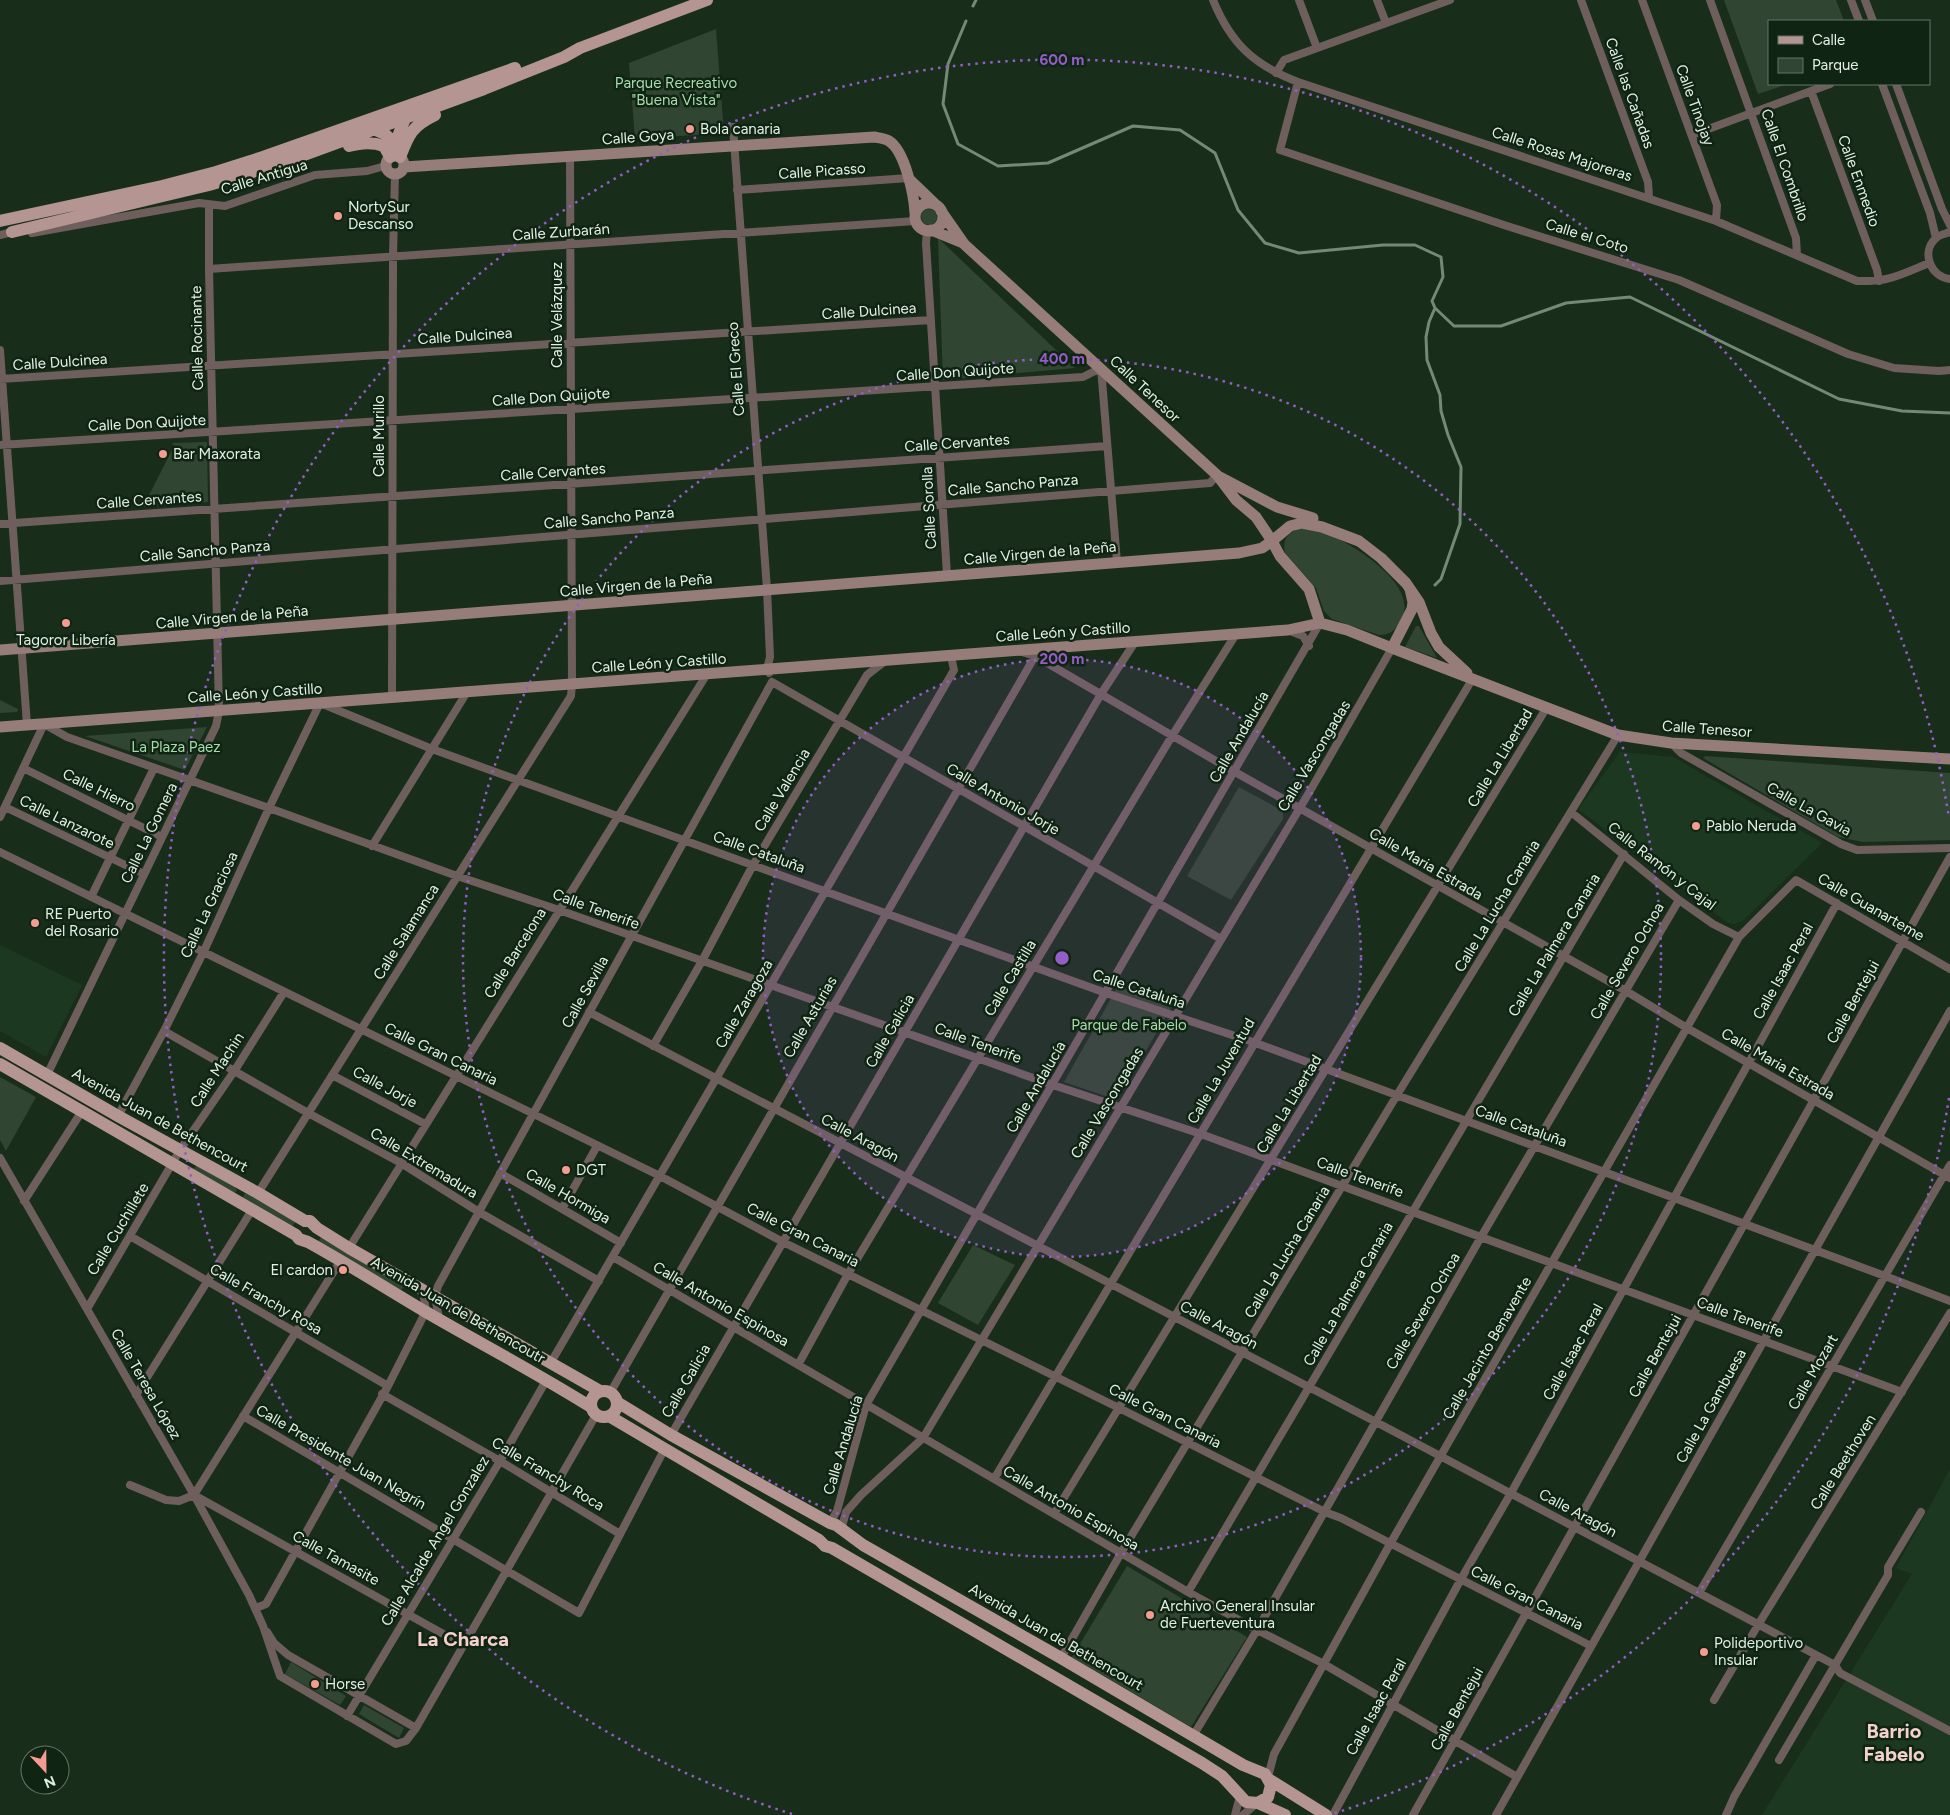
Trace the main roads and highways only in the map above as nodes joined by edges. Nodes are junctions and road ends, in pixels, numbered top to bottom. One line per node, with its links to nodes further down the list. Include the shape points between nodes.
1 (706, 0): 2 (main road, via 564,57)
2 (485, 83): 3 (main road); 5 (main road); 6 (main road, via 468,101 422,121 409,134)
3 (404, 119): 4 (main road); 6 (main road)
4 (376, 129): 5 (main road, via 364,127 277,158); 6 (main road, via 385,134); 7 (main road)
5 (263, 158): 9 (main road, via 162,186)
6 (395, 160): 7 (main road, via 384,146 360,143 304,161)
7 (279, 164): 8 (main road)
8 (209, 185): 10 (main road); 11 (main road)
9 (0, 220)
10 (0, 226)
11 (6, 234)
12 (0, 1048): 14 (main road, Avenida Juan de Bethencourt)
13 (0, 1064): 16 (main road, Avenida Juan de Bethencourt)
14 (305, 1221): 15 (main road, via 310,1221); 16 (main road, via 297,1226)
15 (317, 1228): 17 (main road, via 316,1237); 18 (main road, Avenida Juan de Bethencoutr)
16 (296, 1235): 17 (main road)
17 (308, 1242): 19 (main road, Avenida Juan de Bethencoutr, via 547,1379)
18 (609, 1395): 19 (main road, via 617,1408); 19 (main road, via 595,1395 591,1400); 20 (main road, Avenida Juan de Bethencourt, via 671,1435)
19 (599, 1413): 21 (main road)
20 (835, 1527): 21 (main road, via 822,1527 818,1533); 22 (main road, via 842,1537); 23 (main road, Avenida Juan de Bethencourt)
21 (819, 1540): 22 (main road)
22 (832, 1548): 24 (main road, via 1222,1776)
23 (1265, 1776): 24 (main road, via 1248,1771 1238,1784); 25 (main road, via 1271,1785 1270,1793); 27 (main road, Avenida Juan de Bethencourt)
24 (1239, 1795): 25 (main road, via 1246,1802)
25 (1257, 1803): 26 (main road)
26 (1285, 1815)
27 (1326, 1815)

